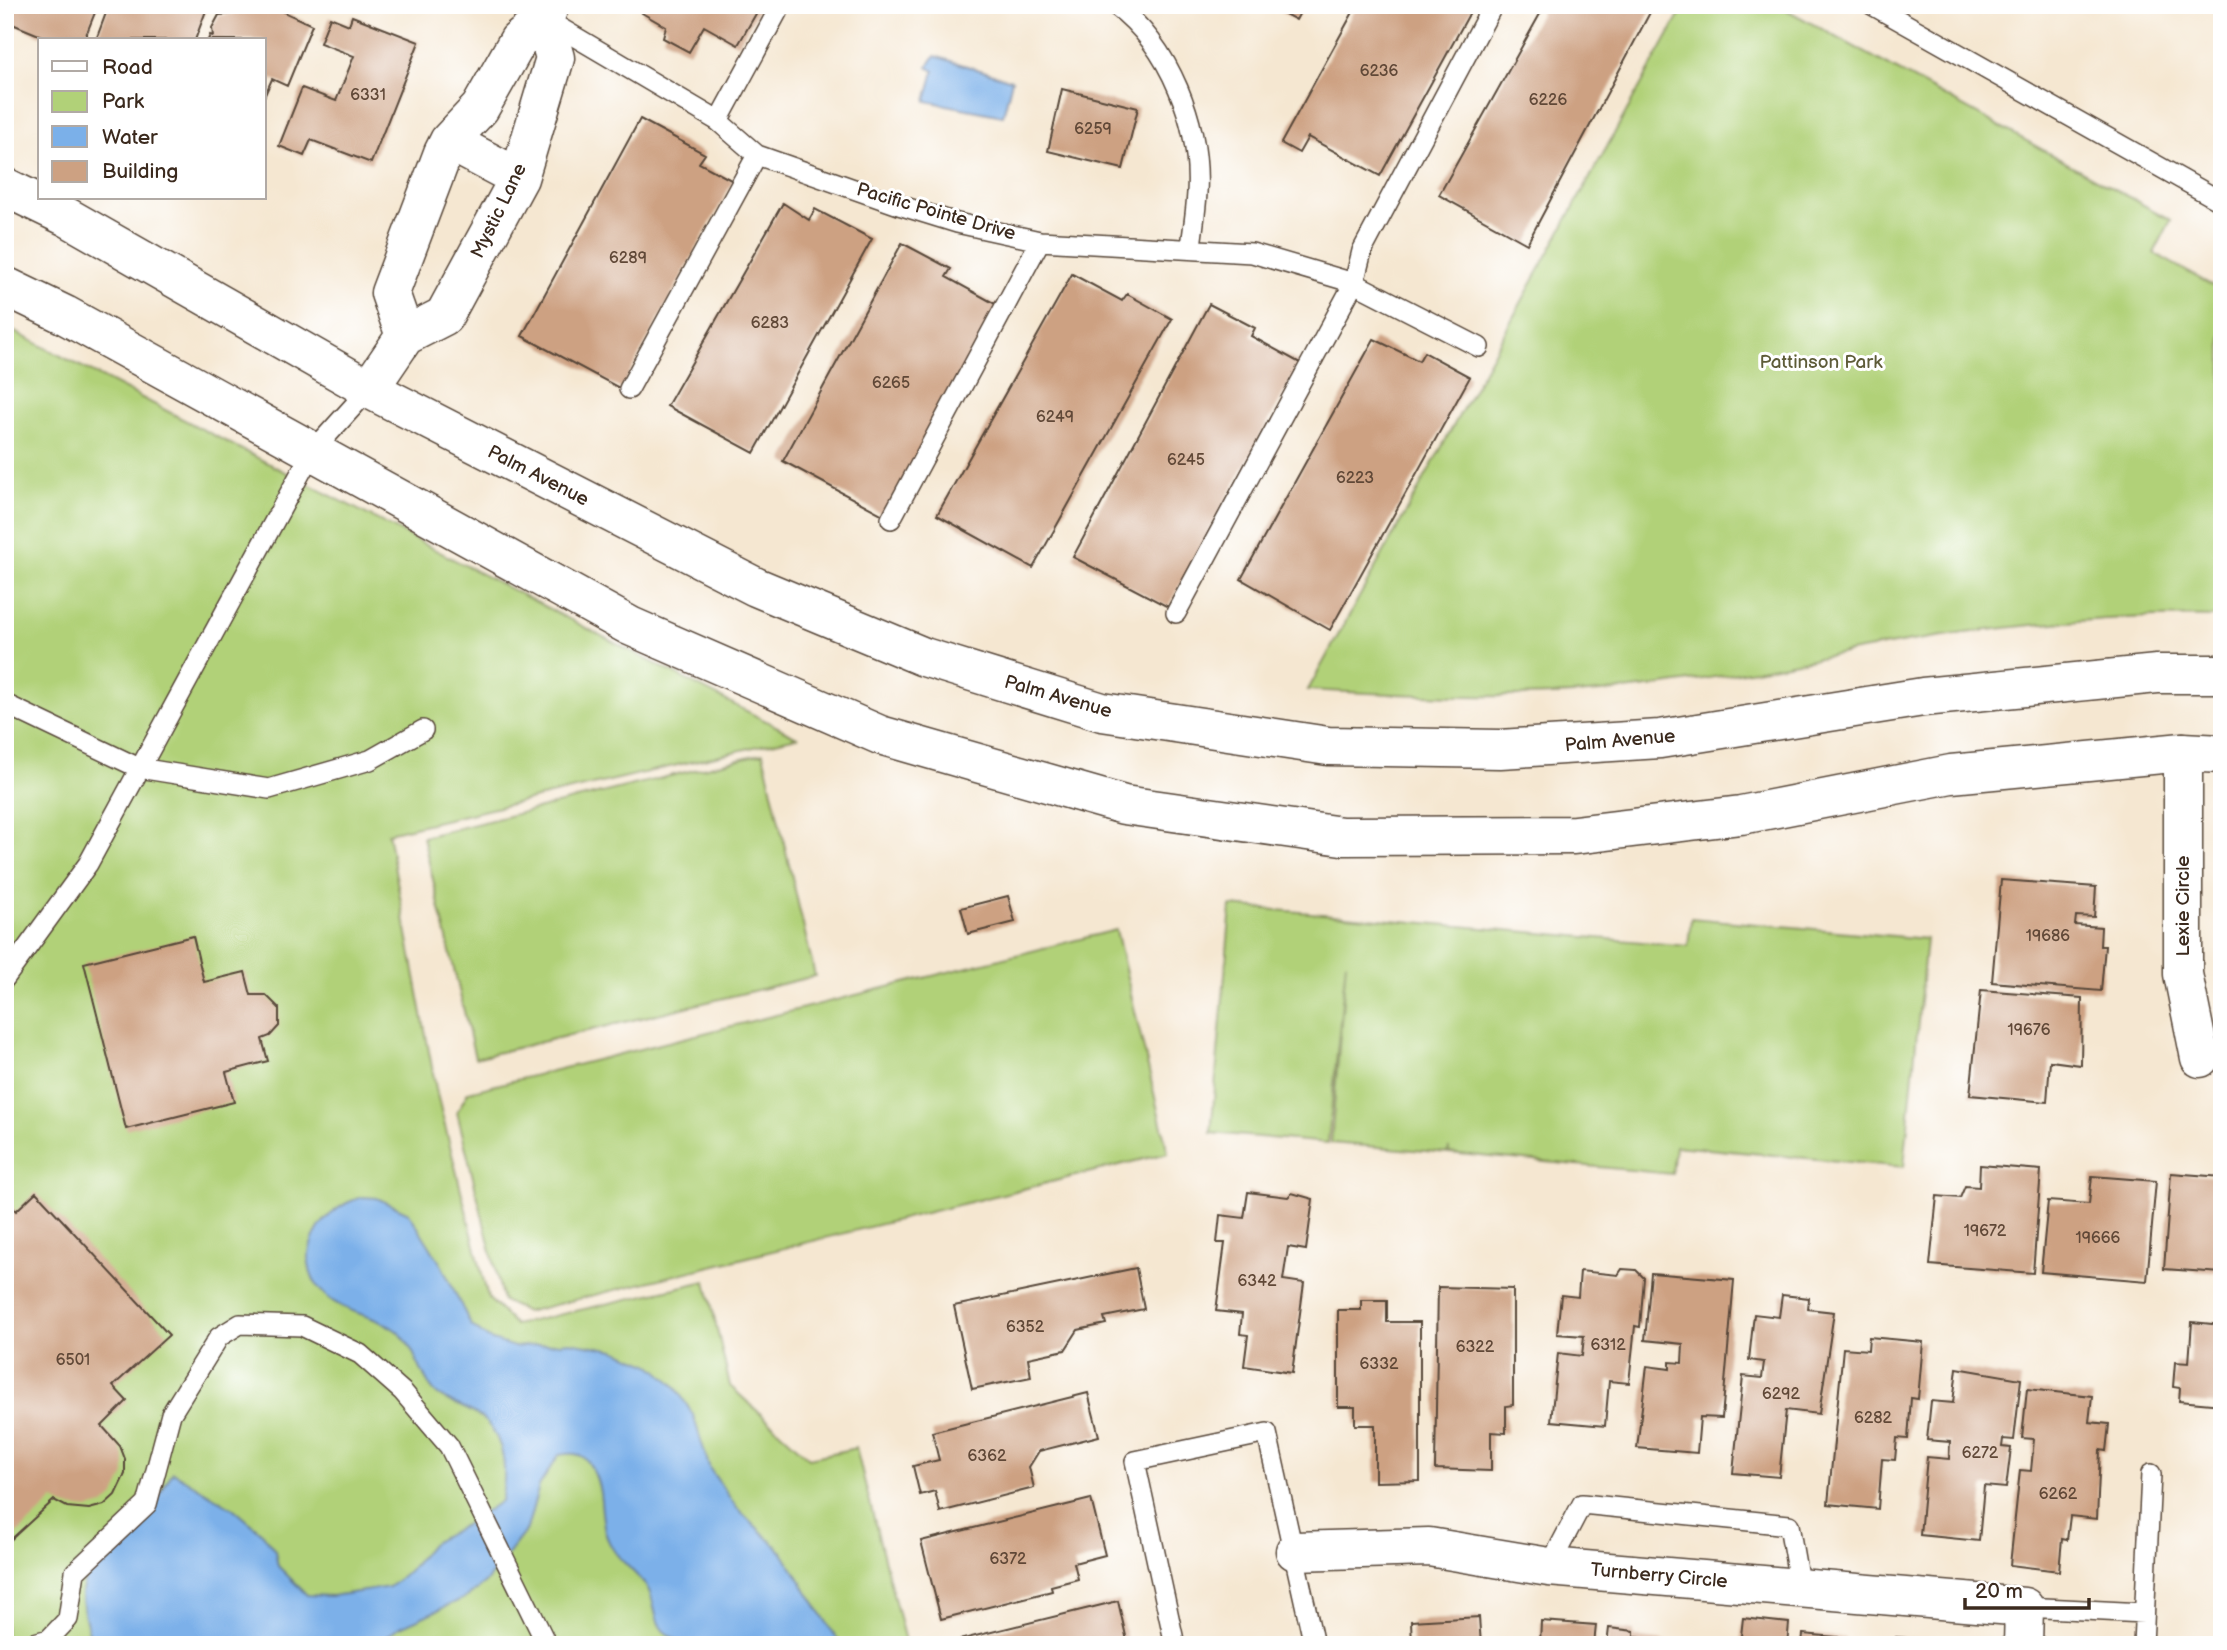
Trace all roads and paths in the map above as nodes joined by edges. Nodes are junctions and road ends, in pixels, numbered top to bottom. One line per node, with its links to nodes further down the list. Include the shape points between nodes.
1 (781, 5): 6 (lane)
2 (1493, 5): 14 (lane, via 1362,251)
3 (1872, 5): 11 (lane)
4 (1124, 8): 13 (lane, via 1170,69 1185,112 1198,191)
5 (535, 10): 6 (lane, Pacific Pointe Drive); 7 (street, via 480,108); 9 (street, Mystic Lane, via 555,58)
6 (718, 121): 8 (lane, Pacific Pointe Drive)
7 (449, 141): 9 (street); 16 (street, via 390,293)
8 (757, 155): 12 (lane, Pacific Pointe Drive, via 913,209); 18 (lane)
9 (519, 178): 16 (street, Mystic Lane, via 444,316)
10 (5, 187): 19 (street, Palm Avenue, via 66,217)
11 (2222, 202)
12 (1040, 241): 13 (lane, Pacific Pointe Drive); 21 (lane)
13 (1191, 247): 14 (lane, Pacific Pointe Drive, via 1252,253)
14 (1354, 283): 17 (lane, Pacific Pointe Drive); 22 (lane)
15 (5, 286): 20 (street)
16 (405, 336): 19 (street, Mystic Lane)
17 (1479, 347)
18 (629, 389)
19 (369, 390): 20 (lane); 23 (street, Palm Avenue, via 756,587 924,657 1115,714 1328,746 1500,749 1660,739 1949,694 2157,674)
20 (312, 452): 26 (street, via 630,626 880,735 1124,805 1342,836 1574,835 1741,815 1951,774); 28 (lane)
21 (891, 519)
22 (1176, 613)
23 (2222, 674)
24 (5, 704): 28 (lane)
25 (423, 730): 28 (lane, via 370,760 269,789)
26 (2183, 752): 27 (street); 30 (street, Lexie Circle, via 2183,974)
27 (2222, 754)
28 (139, 768): 29 (lane, via 88,864)
29 (5, 978)
30 (2200, 1058)
31 (2151, 1474): 36 (lane)
32 (1295, 1551): 33 (street, Turnberry Circle, via 1429,1547); 39 (lane, via 1267,1433 1135,1461); 40 (lane)
33 (1549, 1567): 34 (street, Turnberry Circle); 34 (lane, via 1582,1504 1789,1525)
34 (1800, 1588): 35 (street, Turnberry Circle)
35 (2024, 1607): 36 (lane); 41 (street)
36 (2144, 1613): 42 (lane)
37 (27, 1645): 38 (lane, via 49,1639 68,1619 75,1572 146,1504 171,1414 219,1337 240,1324 302,1326 360,1354 403,1392 449,1446)
38 (547, 1645)
39 (1175, 1645)
40 (1314, 1645)
41 (2023, 1645)
42 (2143, 1645)

